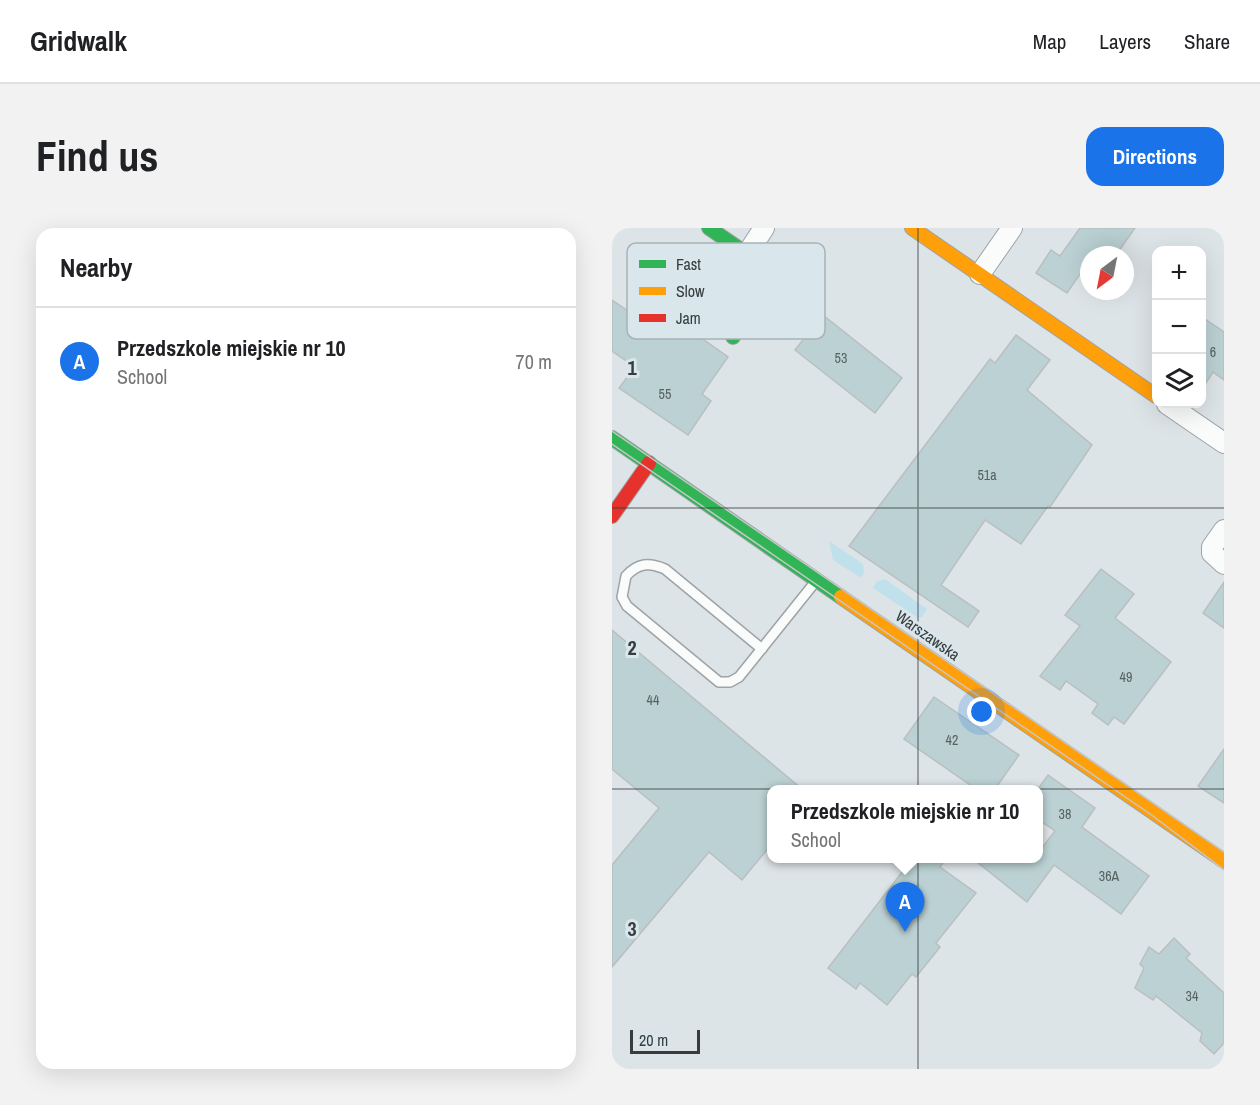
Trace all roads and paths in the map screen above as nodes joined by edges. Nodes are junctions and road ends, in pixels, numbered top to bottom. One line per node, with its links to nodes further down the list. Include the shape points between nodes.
1 (709, 228): 5 (street)
2 (764, 228): 6 (street)
3 (912, 228): 7 (street)
4 (1012, 228): 7 (street)
5 (731, 243)
6 (754, 243)
7 (980, 274): 8 (street)
8 (1152, 393)
9 (1173, 408): 11 (street)
10 (612, 438): 12 (street, Warszawska)
11 (1224, 443)
12 (649, 463): 13 (street); 16 (street, Warszawska)
13 (612, 516)
14 (1224, 530): 15 (street, via 1212,553)
15 (1224, 564)
16 (817, 579): 17 (lane); 18 (street, Warszawska)
17 (762, 649): 17 (lane, via 739,677 730,682 711,678 627,606 622,597 626,576 643,564 665,569)
18 (1224, 861)

